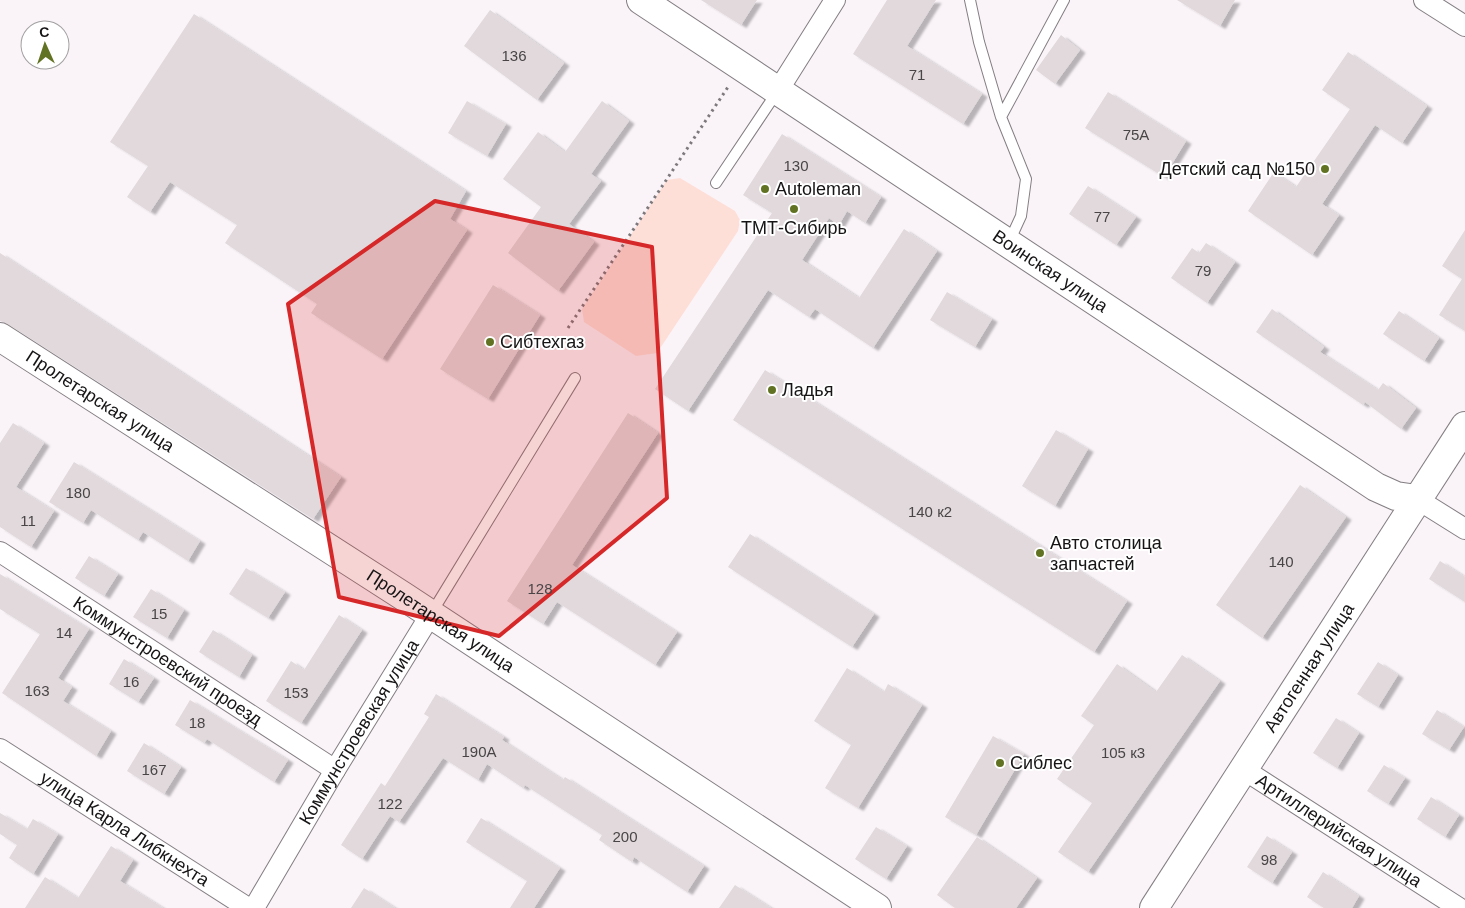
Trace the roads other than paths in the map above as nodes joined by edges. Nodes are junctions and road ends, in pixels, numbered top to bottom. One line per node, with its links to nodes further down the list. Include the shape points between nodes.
1 (641, 0): 7 (street, Воинская улица)
2 (835, 0): 7 (street)
3 (970, 0): 8 (lane)
4 (1064, 0): 8 (lane)
5 (1424, 0): 6 (street)
6 (1465, 26)
7 (779, 89): 9 (lane); 10 (street, Воинская улица)
8 (1001, 117): 10 (lane, via 1026,179 1021,216)
9 (716, 183)
10 (1009, 243): 14 (street, Воинская улица, via 1376,487 1396,496)
11 (0, 337): 17 (street, Пролетарская улица)
12 (575, 378): 17 (lane, Коммунстроевская улица)
13 (1465, 426): 14 (street, Автогенная улица)
14 (1417, 499): 15 (street, Воинская улица); 19 (street, Автогенная улица)
15 (1465, 529)
16 (0, 552): 20 (street, Коммунстроевский проезд)
17 (431, 614): 20 (street, Коммунстроевская улица); 23 (street, Пролетарская улица)
18 (0, 749): 21 (street, улица Карла Либкнехта)
19 (1243, 769): 24 (street, Автогенная улица); 25 (street, Артиллерийская улица)
20 (335, 770): 22 (street, Коммунстроевская улица)
21 (248, 908)
22 (254, 908)
23 (877, 908)
24 (1154, 908)
25 (1459, 908)

